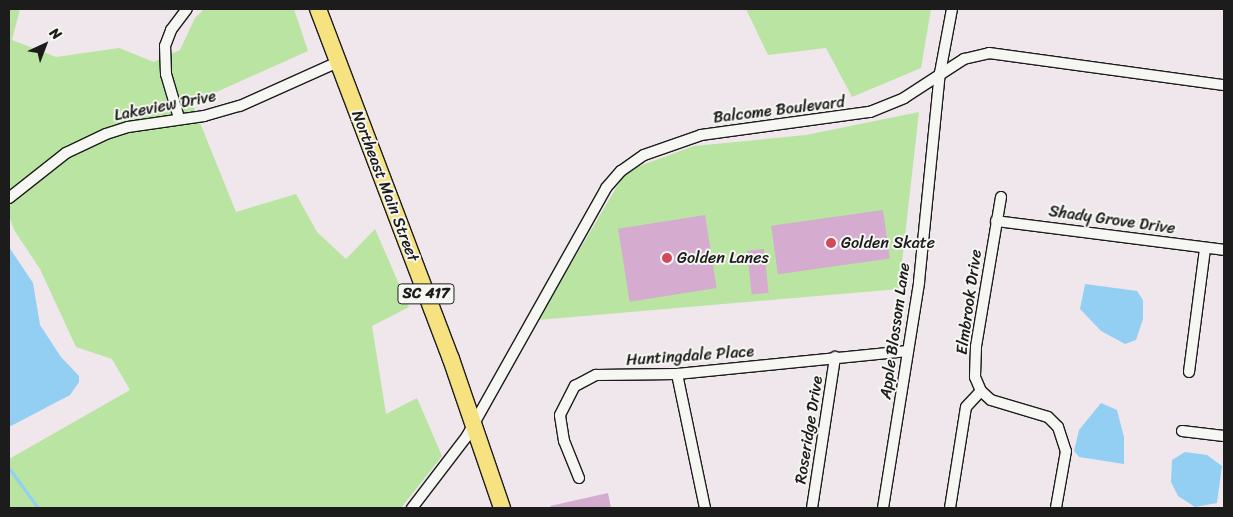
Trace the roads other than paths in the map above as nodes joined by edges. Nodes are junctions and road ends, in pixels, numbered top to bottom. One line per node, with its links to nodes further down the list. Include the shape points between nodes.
1 (188, 9): 7 (street, via 171,30 165,46 166,74)
2 (318, 9): 4 (main road, SC 417)
3 (952, 9): 5 (street, Apple Blossom Lane)
4 (338, 62): 7 (street, Lakeview Drive, via 240,106 204,116); 18 (main road, Northeast Main Street / SC 417)
5 (940, 73): 6 (street, Balcome Boulevard, via 964,59 1000,53); 13 (street, Apple Blossom Lane, via 919,282); 18 (street, Balcome Boulevard, via 904,98 870,112 701,135 660,147 630,164 600,197)
6 (1224, 84)
7 (179, 118): 9 (street, Lakeview Drive, via 128,127 88,141 46,166)
8 (1001, 197): 10 (street, Elmbrook Drive)
9 (9, 198)
10 (996, 221): 11 (street, Shady Grove Drive); 17 (street, Elmbrook Drive, via 976,347 975,377)
11 (1205, 248): 12 (street, Shady Grove Drive); 15 (street)
12 (1224, 250)
13 (908, 351): 14 (street, Huntingdale Place); 26 (street, Apple Blossom Lane)
14 (835, 357): 16 (street, Huntingdale Place); 25 (street, Roseridge Drive)
15 (1188, 372)
16 (678, 374): 21 (street, Huntingdale Place, via 596,375 575,386 560,415 564,442); 24 (street)
17 (982, 391): 27 (street, via 966,407); 28 (street, via 1001,404 1048,417 1058,427 1066,451)
18 (474, 423): 22 (street, Balcome Boulevard); 23 (main road, Northeast Main Street / SC 417)
19 (1182, 431): 20 (street)
20 (1224, 436)
21 (579, 478)
22 (412, 508)
23 (502, 508)
24 (706, 508)
25 (812, 508)
26 (883, 508)
27 (950, 508)
28 (1056, 508)

